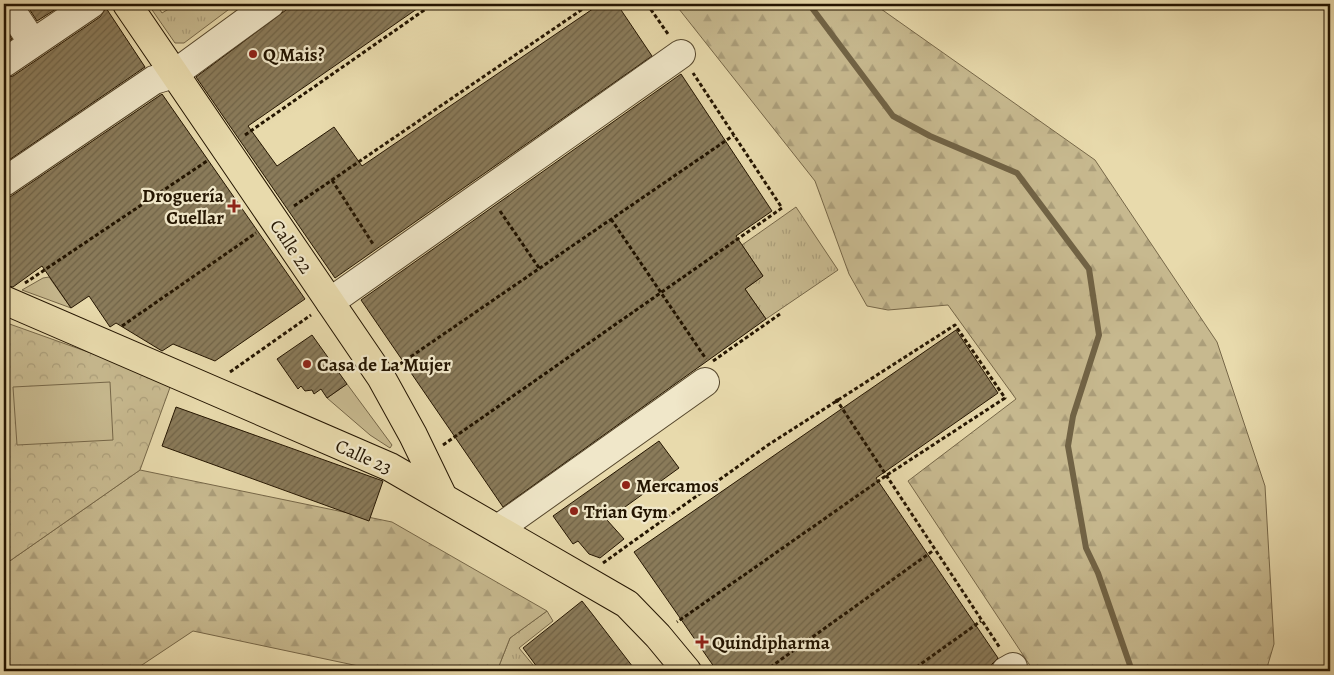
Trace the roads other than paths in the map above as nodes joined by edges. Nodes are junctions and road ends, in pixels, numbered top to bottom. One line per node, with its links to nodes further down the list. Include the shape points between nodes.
1 (7, 4): 5 (street)
2 (91, 4): 5 (street)
3 (127, 4): 8 (main road, Calle 22)
4 (270, 4): 8 (street)
5 (33, 43): 7 (street)
6 (681, 54): 11 (street)
7 (4, 63)
8 (174, 74): 9 (street, via 154,80); 11 (main road, Calle 22)
9 (4, 182)
10 (4, 300): 14 (main road, Calle 23)
11 (330, 302): 13 (main road, Calle 22, via 381,377)
12 (705, 382): 16 (street)
13 (419, 447): 14 (main road, via 412,446 403,462); 15 (main road, Calle 22)
14 (390, 467): 15 (main road, Calle 23)
15 (443, 497): 16 (main road, Calle 23)
16 (498, 529): 17 (main road, Calle 23, via 627,604)
17 (687, 671)

